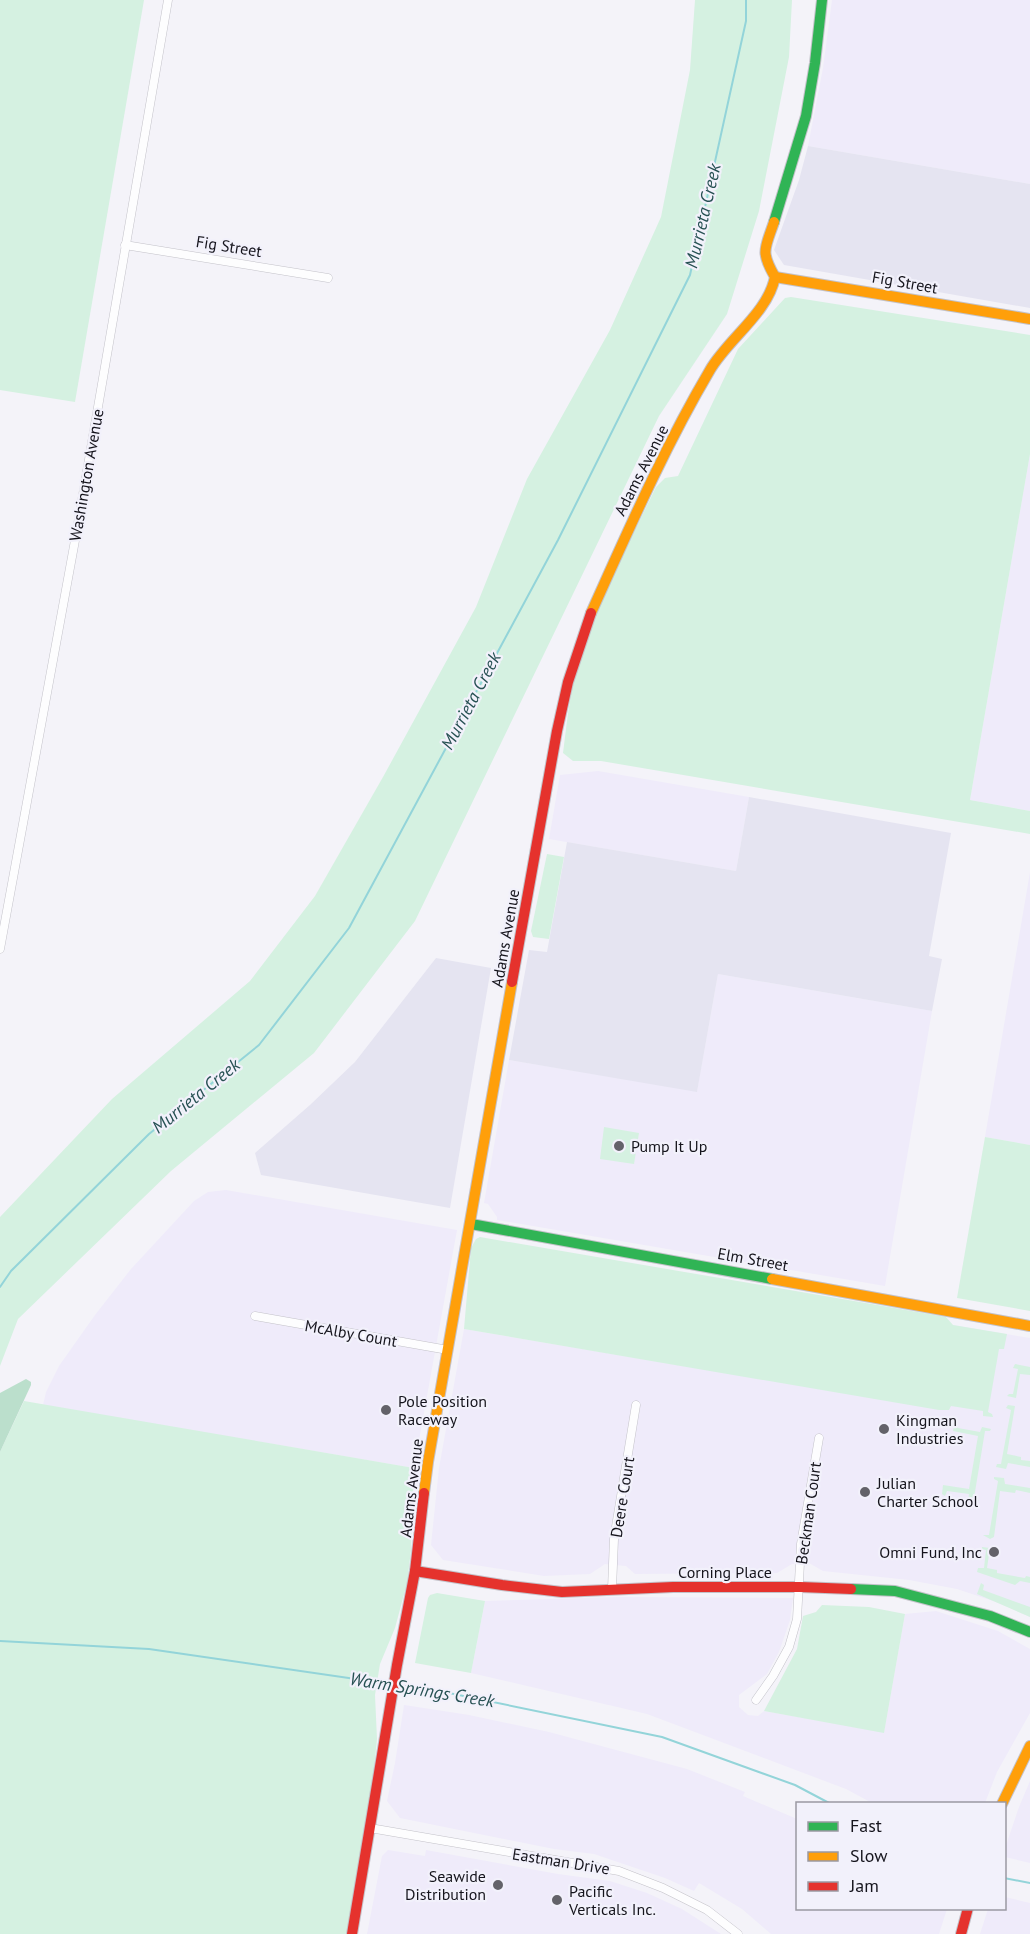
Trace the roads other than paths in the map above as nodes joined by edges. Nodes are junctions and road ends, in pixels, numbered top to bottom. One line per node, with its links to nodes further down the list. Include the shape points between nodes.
1 (168, 0): 3 (street, Washington Avenue)
2 (822, 0): 4 (street, via 806,116 764,251)
3 (125, 245): 5 (street, Fig Street); 7 (street, Washington Avenue)
4 (775, 277): 6 (street, Fig Street); 8 (street, Adams Avenue, via 771,292 711,368 684,416 624,536 579,648 557,731)
5 (328, 278)
6 (1030, 319)
7 (0, 949)
8 (471, 1224): 10 (street, Elm Street); 11 (street, Adams Avenue)
9 (255, 1316): 11 (street, McAlby Count)
10 (1030, 1326)
11 (448, 1350): 14 (street, Adams Avenue, via 428,1462)
12 (636, 1405): 16 (street, Deere Court, via 614,1539)
13 (819, 1438): 15 (street, Beckman Court, via 801,1544)
14 (415, 1571): 16 (street, Corning Place, via 562,1592); 21 (street, Adams Avenue)
15 (800, 1587): 16 (street, Corning Place); 17 (street, Corning Place, via 895,1591 990,1616); 18 (street, Beckman Court, via 789,1647)
16 (612, 1589)
17 (1030, 1632)
18 (756, 1700)
19 (1030, 1746): 20 (street)
20 (1002, 1802)
21 (370, 1828): 23 (street, Adams Avenue); 24 (street, Eastman Drive, via 618,1871 706,1910)
22 (967, 1910): 25 (street)
23 (352, 1934)
24 (738, 1934)
25 (961, 1934)

